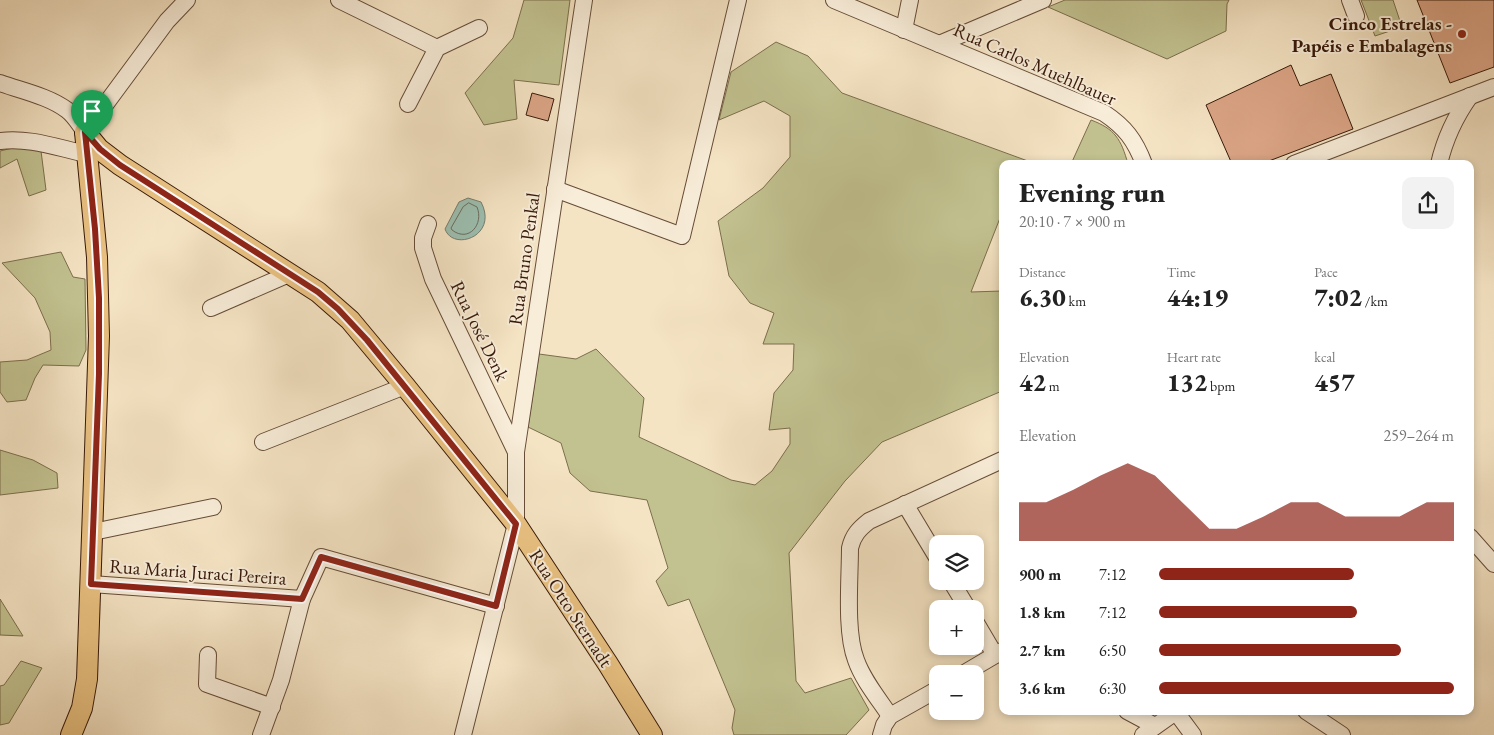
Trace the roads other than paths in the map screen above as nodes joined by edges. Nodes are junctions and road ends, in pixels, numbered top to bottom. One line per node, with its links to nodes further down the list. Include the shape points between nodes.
1 (187, 0): 19 (street, via 167,21)
2 (339, 0): 13 (street)
3 (584, 0): 26 (street, Rua Bruno Penkal)
4 (738, 0): 26 (street, via 682,236)
5 (834, 0): 11 (street, Rua Carlos Muehlbauer)
6 (910, 0): 11 (street)
7 (1043, 0): 12 (street)
8 (1350, 0): 9 (street)
9 (1356, 16)
10 (478, 28): 13 (street)
11 (904, 30): 12 (street, Rua Carlos Muehlbauer)
12 (939, 44): 23 (street, Rua Carlos Muehlbauer, via 1104,113 1124,128)
13 (437, 48): 17 (street)
14 (0, 82): 19 (street, via 67,110)
15 (1494, 87): 16 (street)
16 (1470, 96): 18 (street); 20 (street)
17 (408, 104)
18 (1426, 113): 20 (street, via 1442,123); 24 (street)
19 (85, 132): 22 (main road); 28 (main road, Rua Otto Sternadt, via 120,165)
20 (1447, 135): 25 (street)
21 (0, 141): 22 (street, via 30,141)
22 (87, 154): 37 (main road, via 99,298)
23 (1142, 160)
24 (1304, 160)
25 (1439, 160)
26 (555, 189): 32 (street, Rua Bruno Penkal)
27 (428, 224): 32 (street, Rua José Denk, via 423,248 430,273)
28 (290, 274): 29 (street); 30 (main road, Rua Otto Sternadt, via 338,309)
29 (211, 308)
30 (405, 386): 31 (street); 36 (main road, Rua Otto Sternadt)
31 (263, 442)
32 (516, 452): 36 (street, Rua Bruno Penkal)
33 (999, 461): 34 (street)
34 (905, 504): 39 (street); 54 (street, via 864,525 852,539 850,548 852,649 862,674)
35 (213, 507): 37 (street)
36 (516, 524): 43 (street, Rua Bruno Penkal); 59 (main road, Rua Otto Sternadt)
37 (93, 532): 41 (main road)
38 (1474, 542): 40 (street)
39 (929, 544)
40 (1494, 564)
41 (91, 584): 42 (street, Rua Maria Juraci Pereira); 56 (main road, via 86,694)
42 (302, 599): 43 (street, via 321,557); 49 (street)
43 (496, 606): 58 (street, Rua Bruno Penkal)
44 (984, 633): 45 (street)
45 (999, 654): 47 (street)
46 (208, 655): 49 (street, via 207,684)
47 (979, 665)
48 (929, 693): 54 (street)
49 (272, 707): 57 (street)
50 (1131, 715): 55 (street)
51 (1172, 715): 55 (street)
52 (1178, 715): 61 (street)
53 (1312, 715): 62 (street)
54 (890, 716): 60 (street)
55 (1149, 731)
56 (71, 735)
57 (261, 735)
58 (464, 735)
59 (652, 735)
60 (881, 735)
61 (1193, 735)
62 (1342, 735)

